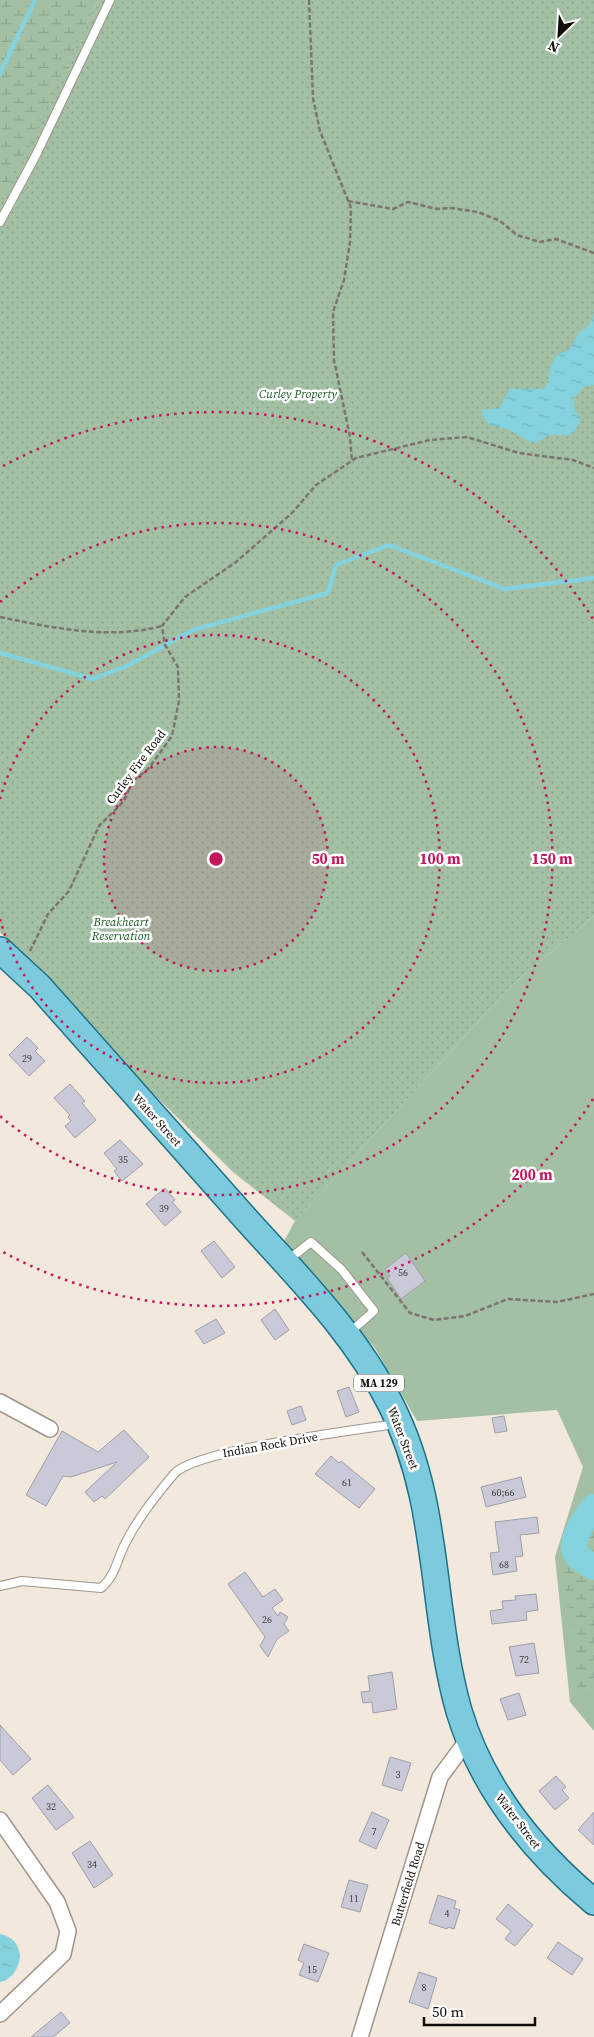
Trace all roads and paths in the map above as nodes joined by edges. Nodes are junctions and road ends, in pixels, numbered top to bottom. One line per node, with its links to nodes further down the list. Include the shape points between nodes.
1 (110, 0): 4 (lane, via 36,156)
2 (308, 0): 3 (path, via 314,98 320,131)
3 (348, 200): 5 (path, via 393,209 408,202 437,209 478,212 500,221 517,235 540,242 556,239); 6 (path, via 351,208 350,242 344,280 333,312 334,360)
4 (0, 222)
5 (594, 253)
6 (352, 461): 7 (path, via 430,440 467,437 519,453 573,460); 9 (path, via 316,486 292,513 236,562 184,597)
7 (594, 468)
8 (0, 618): 9 (path, via 66,630 138,632)
9 (162, 626): 11 (path, Curley Fire Road, via 165,645 178,667 179,701 172,736 149,768 132,782 124,801 99,826 69,891 48,914)
10 (0, 950): 11 (main road, Water Street / MA 129)
11 (21, 969): 13 (main road, Water Street / MA 129)
12 (362, 1252): 14 (path, via 410,1313 434,1320 465,1316 508,1299 557,1302)
13 (285, 1262): 15 (main road, Water Street / MA 129); 15 (lane, via 311,1242 342,1270 374,1311)
14 (594, 1294)
15 (348, 1335): 17 (main road, Water Street / MA 129, via 369,1364)
16 (0, 1402): 18 (street)
17 (400, 1423): 19 (lane, Indian Rock Drive, via 221,1452 190,1463 176,1471 147,1511 126,1542 110,1580 101,1588 22,1581); 20 (main road, Water Street / MA 129, via 425,1506 450,1668 459,1711)
18 (50, 1429)
19 (0, 1586)
20 (469, 1738): 22 (main road, Water Street / MA 129, via 482,1768 512,1818 557,1870); 24 (street, Butterfield Road, via 440,1777)
21 (0, 1820): 23 (street, via 57,1902 68,1931 63,1954)
22 (594, 1902)
23 (0, 2014)
24 (360, 2037)

